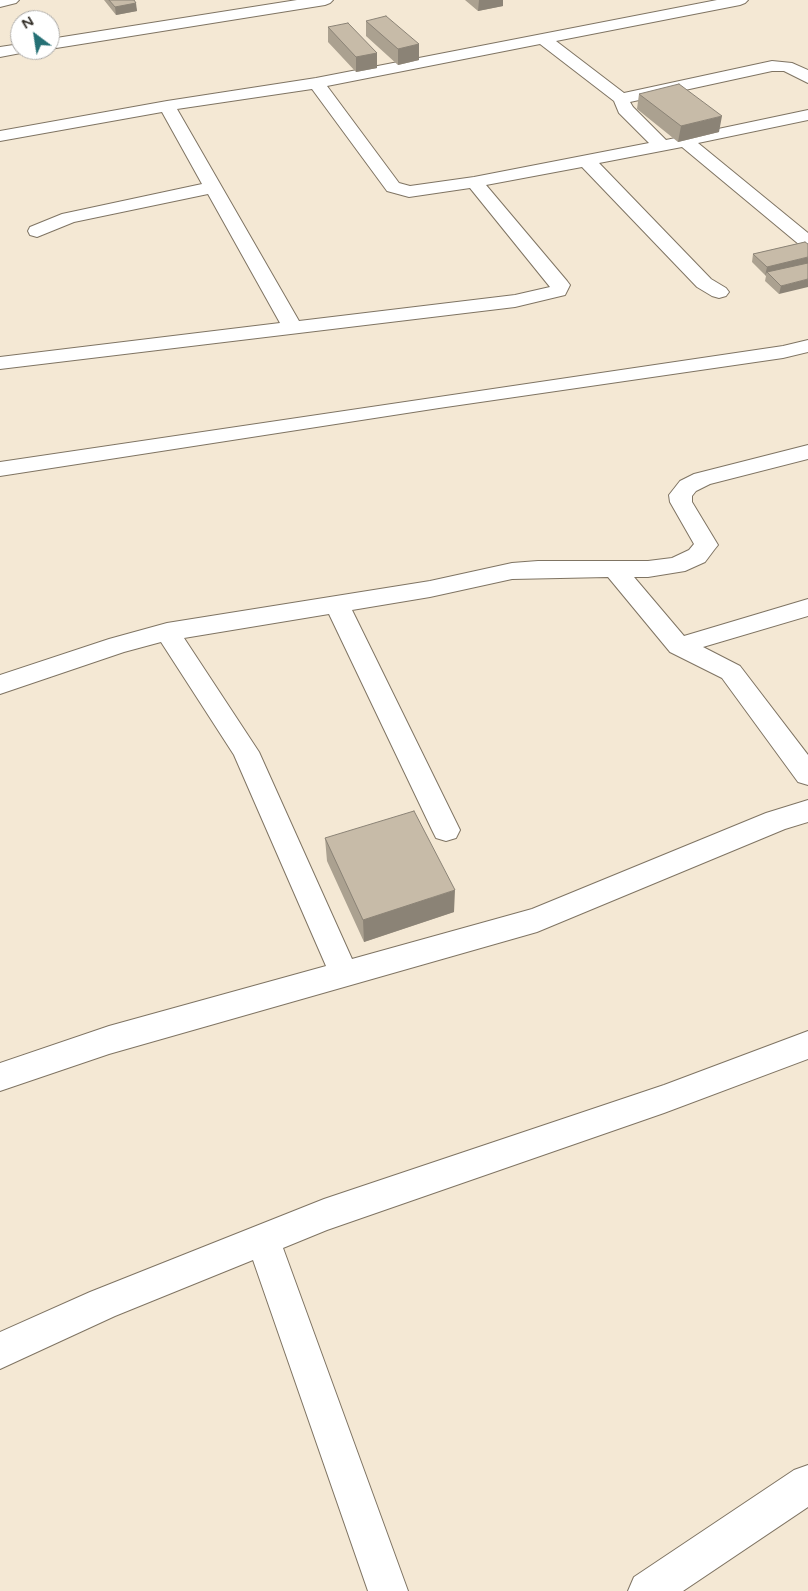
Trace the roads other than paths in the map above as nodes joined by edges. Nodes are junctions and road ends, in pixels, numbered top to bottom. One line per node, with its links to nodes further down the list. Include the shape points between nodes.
1 (11, 0): 4 (street)
2 (325, 0): 6 (street)
3 (740, 0): 5 (street)
4 (0, 2)
5 (542, 38): 8 (street); 9 (street)
6 (60, 42)
7 (808, 78): 9 (street, via 786,66 772,66)
8 (316, 83): 10 (street); 16 (street, via 396,190 416,192)
9 (621, 99): 14 (street, via 625,109)
10 (167, 106): 12 (street); 17 (street)
11 (808, 115): 13 (street)
12 (0, 136)
13 (686, 142): 14 (street); 19 (street)
14 (662, 146): 15 (street)
15 (587, 161): 16 (street); 20 (street, via 704,283)
16 (474, 182): 21 (street, via 560,285 558,291 515,301)
17 (213, 188): 18 (street, via 69,218); 21 (street)
18 (37, 231)
19 (808, 242)
20 (719, 292)
21 (293, 328): 23 (street)
22 (808, 346): 25 (street)
23 (0, 363)
24 (808, 452): 26 (street, via 702,479 688,486 680,495 681,502 706,545 703,551 677,564)
25 (0, 469)
26 (615, 570): 27 (street, via 519,570); 30 (street)
27 (337, 604): 29 (street); 34 (street)
28 (808, 607): 30 (street)
29 (167, 632): 31 (street); 35 (street, via 246,752)
30 (679, 646): 32 (street, via 731,672)
31 (0, 684)
32 (808, 776)
33 (808, 811): 35 (street, via 776,821 537,920)
34 (446, 830)
35 (344, 974): 37 (street, via 109,1040)
36 (808, 1045): 38 (street, via 664,1099 324,1215)
37 (0, 1077)
38 (263, 1239): 39 (street, via 103,1304); 41 (street)
39 (0, 1351)
40 (808, 1484): 42 (street)
41 (388, 1591)
42 (648, 1591)

